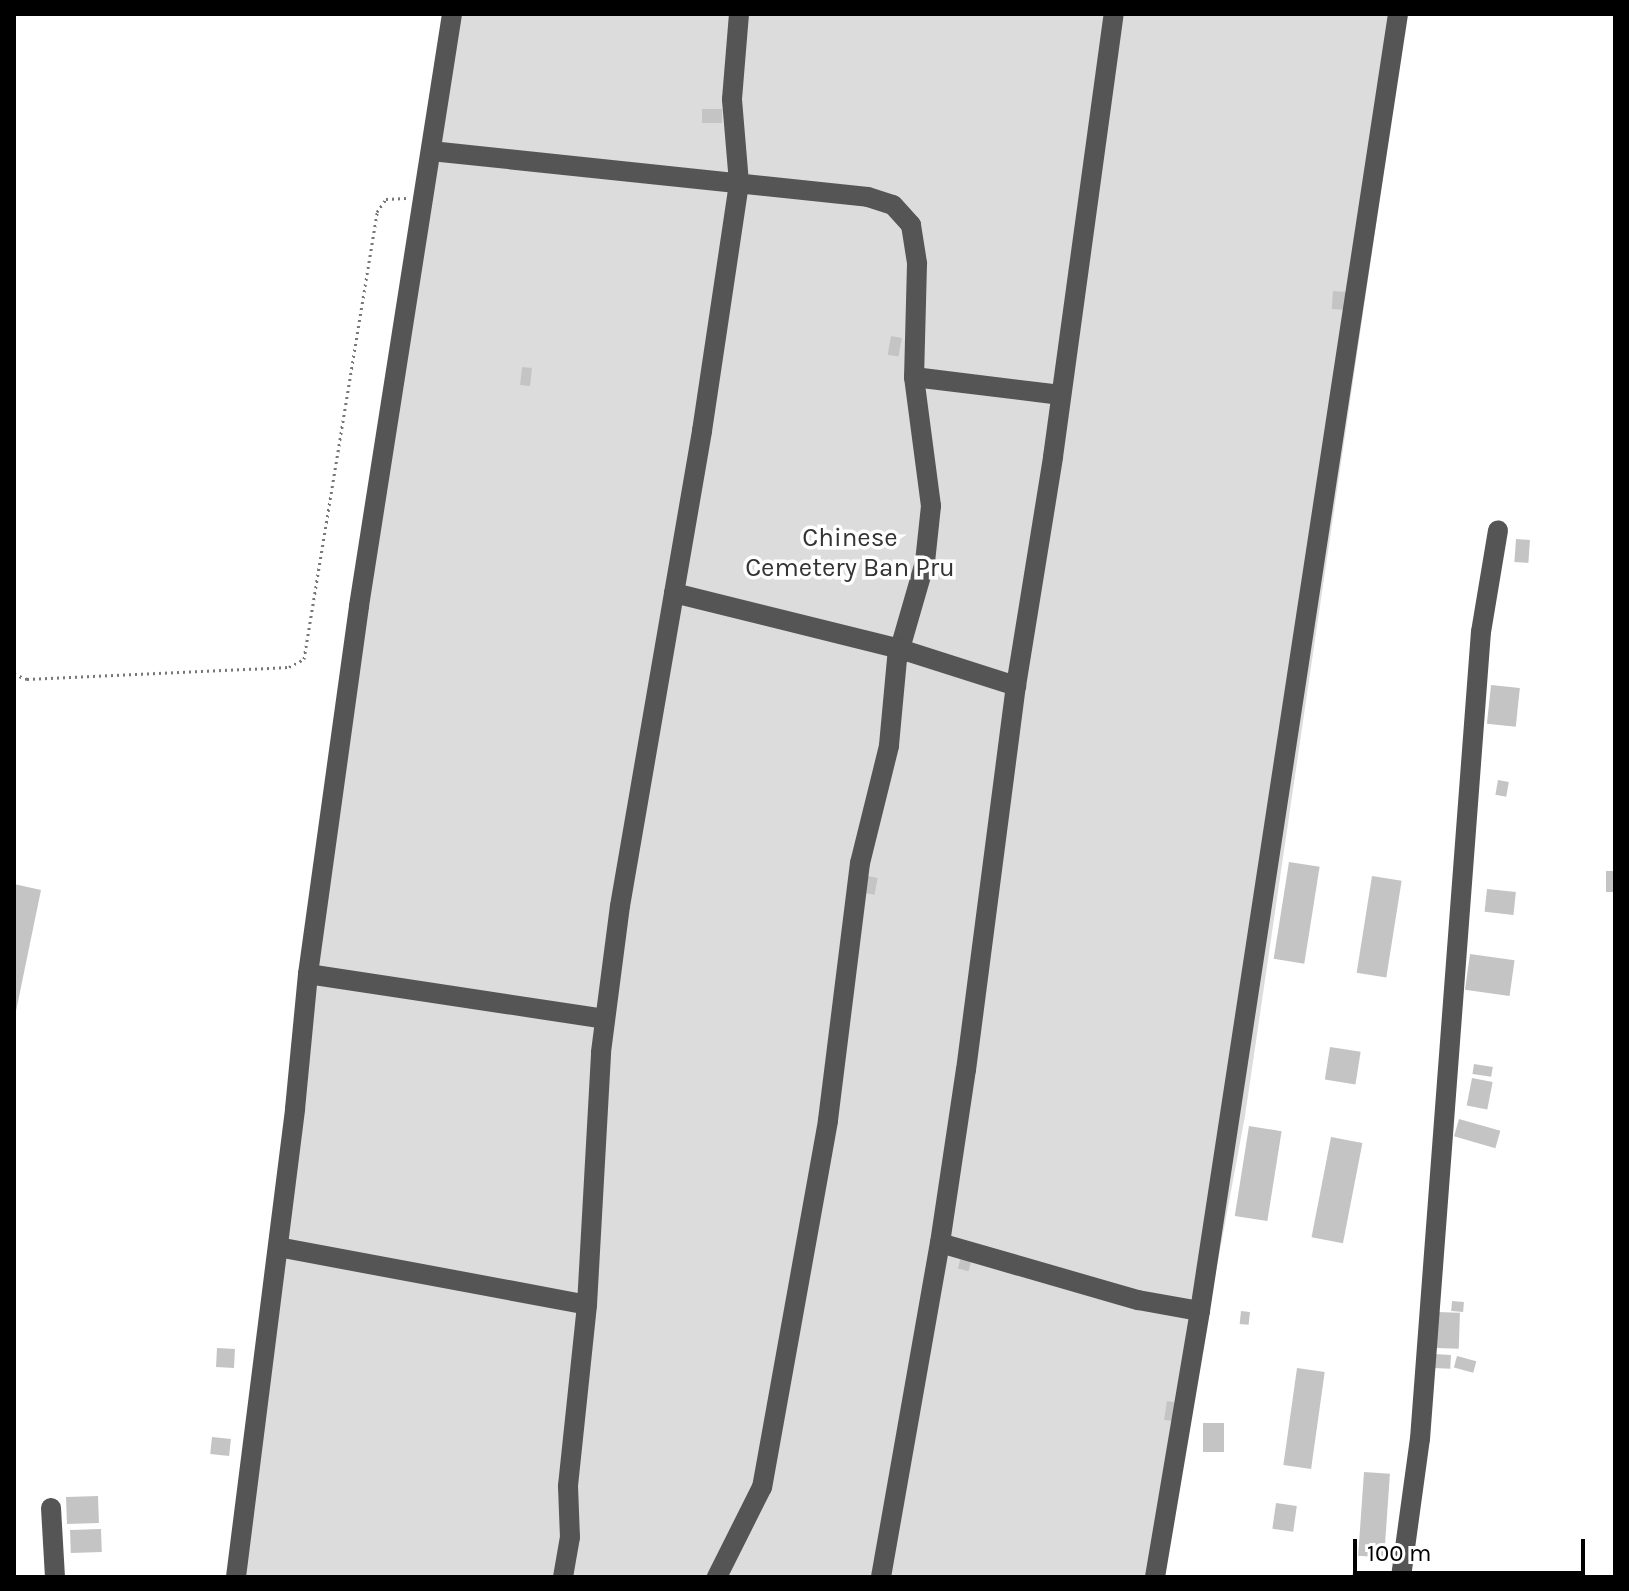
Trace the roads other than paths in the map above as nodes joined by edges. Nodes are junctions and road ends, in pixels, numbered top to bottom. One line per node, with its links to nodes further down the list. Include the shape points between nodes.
1 (452, 14): 5 (street)
2 (739, 14): 6 (street, via 732,99)
3 (1114, 14): 8 (street)
4 (1398, 14): 18 (street)
5 (431, 151): 6 (street); 13 (street)
6 (739, 183): 7 (street, via 868,197 893,205 911,225 917,264); 10 (street)
7 (914, 377): 8 (street); 11 (street, via 931,506 925,562)
8 (1061, 395): 12 (street)
9 (1498, 530): 26 (street, via 1481,632 1420,1439)
10 (674, 593): 11 (street); 14 (street)
11 (900, 649): 12 (street); 23 (street, via 889,746 860,863 828,1121 762,1487)
12 (1016, 686): 15 (street)
13 (308, 974): 14 (street); 16 (street)
14 (605, 1019): 17 (street)
15 (940, 1243): 18 (street, via 1138,1300); 24 (street)
16 (278, 1247): 17 (street); 21 (street)
17 (587, 1305): 22 (street)
18 (1200, 1311): 25 (street)
19 (51, 1508): 20 (street)
20 (55, 1577)
21 (236, 1577)
22 (563, 1577)
23 (717, 1577)
24 (881, 1577)
25 (1155, 1577)
26 (1401, 1577)

